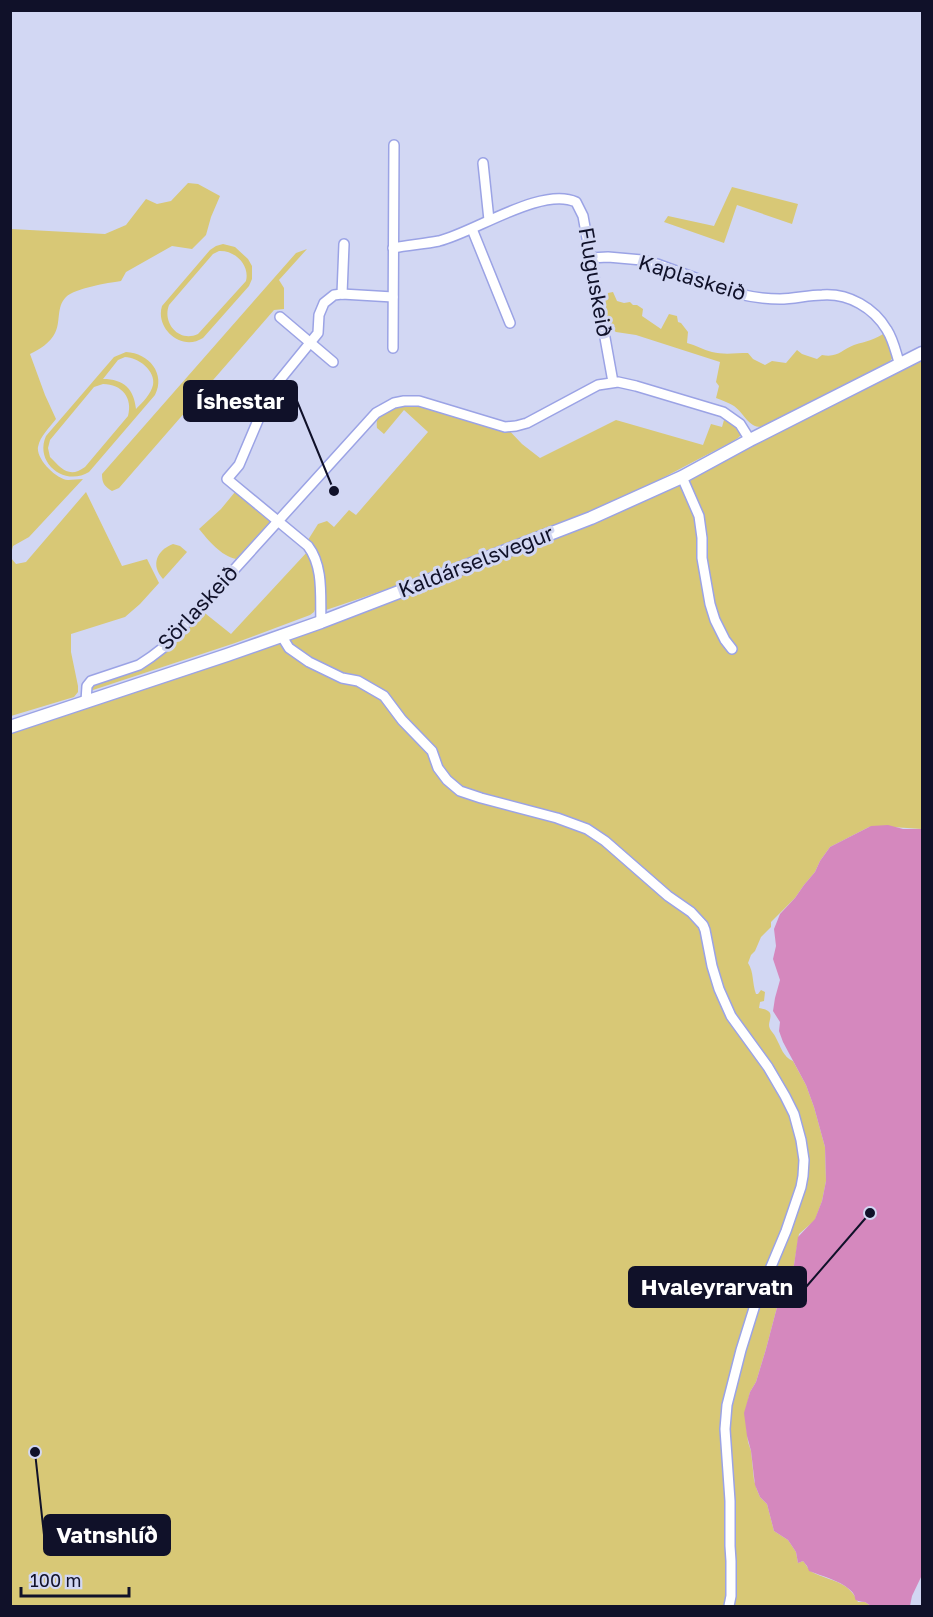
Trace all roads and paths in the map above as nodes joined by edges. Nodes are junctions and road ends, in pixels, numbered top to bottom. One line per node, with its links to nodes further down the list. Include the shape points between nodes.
1 (394, 145): 6 (street)
2 (483, 163): 3 (street)
3 (489, 220): 4 (street, Fluguskeið); 7 (street, Fluguskeið, via 540,202 568,199 576,202 583,216)
4 (472, 229): 6 (street, Fluguskeið, via 440,240); 11 (street)
5 (344, 244): 8 (street)
6 (393, 248): 9 (street)
7 (591, 258): 16 (street, Kaplaskeið, via 642,260 752,297 846,297 879,318 889,333); 17 (street, Fluguskeið)
8 (342, 294): 9 (street); 12 (street, via 331,297 322,306 318,333)
9 (393, 297): 13 (street)
10 (280, 317): 12 (street)
11 (510, 323)
12 (310, 342): 15 (street); 20 (street, via 270,392 239,465 227,479)
13 (393, 348)
14 (922, 353): 16 (street, Kaldárselsvegur)
15 (333, 362)
16 (900, 365): 18 (street, Kaldárselsvegur)
17 (613, 382): 18 (street, via 723,412 740,424); 20 (street, Sörlaskeið, via 598,385 527,423 510,427 419,401 394,403 376,413)
18 (750, 440): 19 (street, Kaldárselsvegur)
19 (682, 477): 21 (street, Kaldárselsvegur, via 571,526); 23 (street, via 699,516 710,604 724,640)
20 (278, 521): 21 (street, via 315,555); 24 (street, Sörlaskeið, via 164,647 139,664 91,681)
21 (321, 621): 22 (street, Kaldárselsvegur)
22 (280, 635): 24 (street, Kaldárselsvegur); 26 (street, via 289,648 309,662 384,696 432,751 447,780 460,791 587,830 691,912 703,925 711,966 731,1017 768,1067 794,1114 804,1160 801,1187 752,1314 727,1405)
23 (732, 649)
24 (86, 701): 25 (street, Kaldárselsvegur)
25 (10, 727)
26 (729, 1606)

